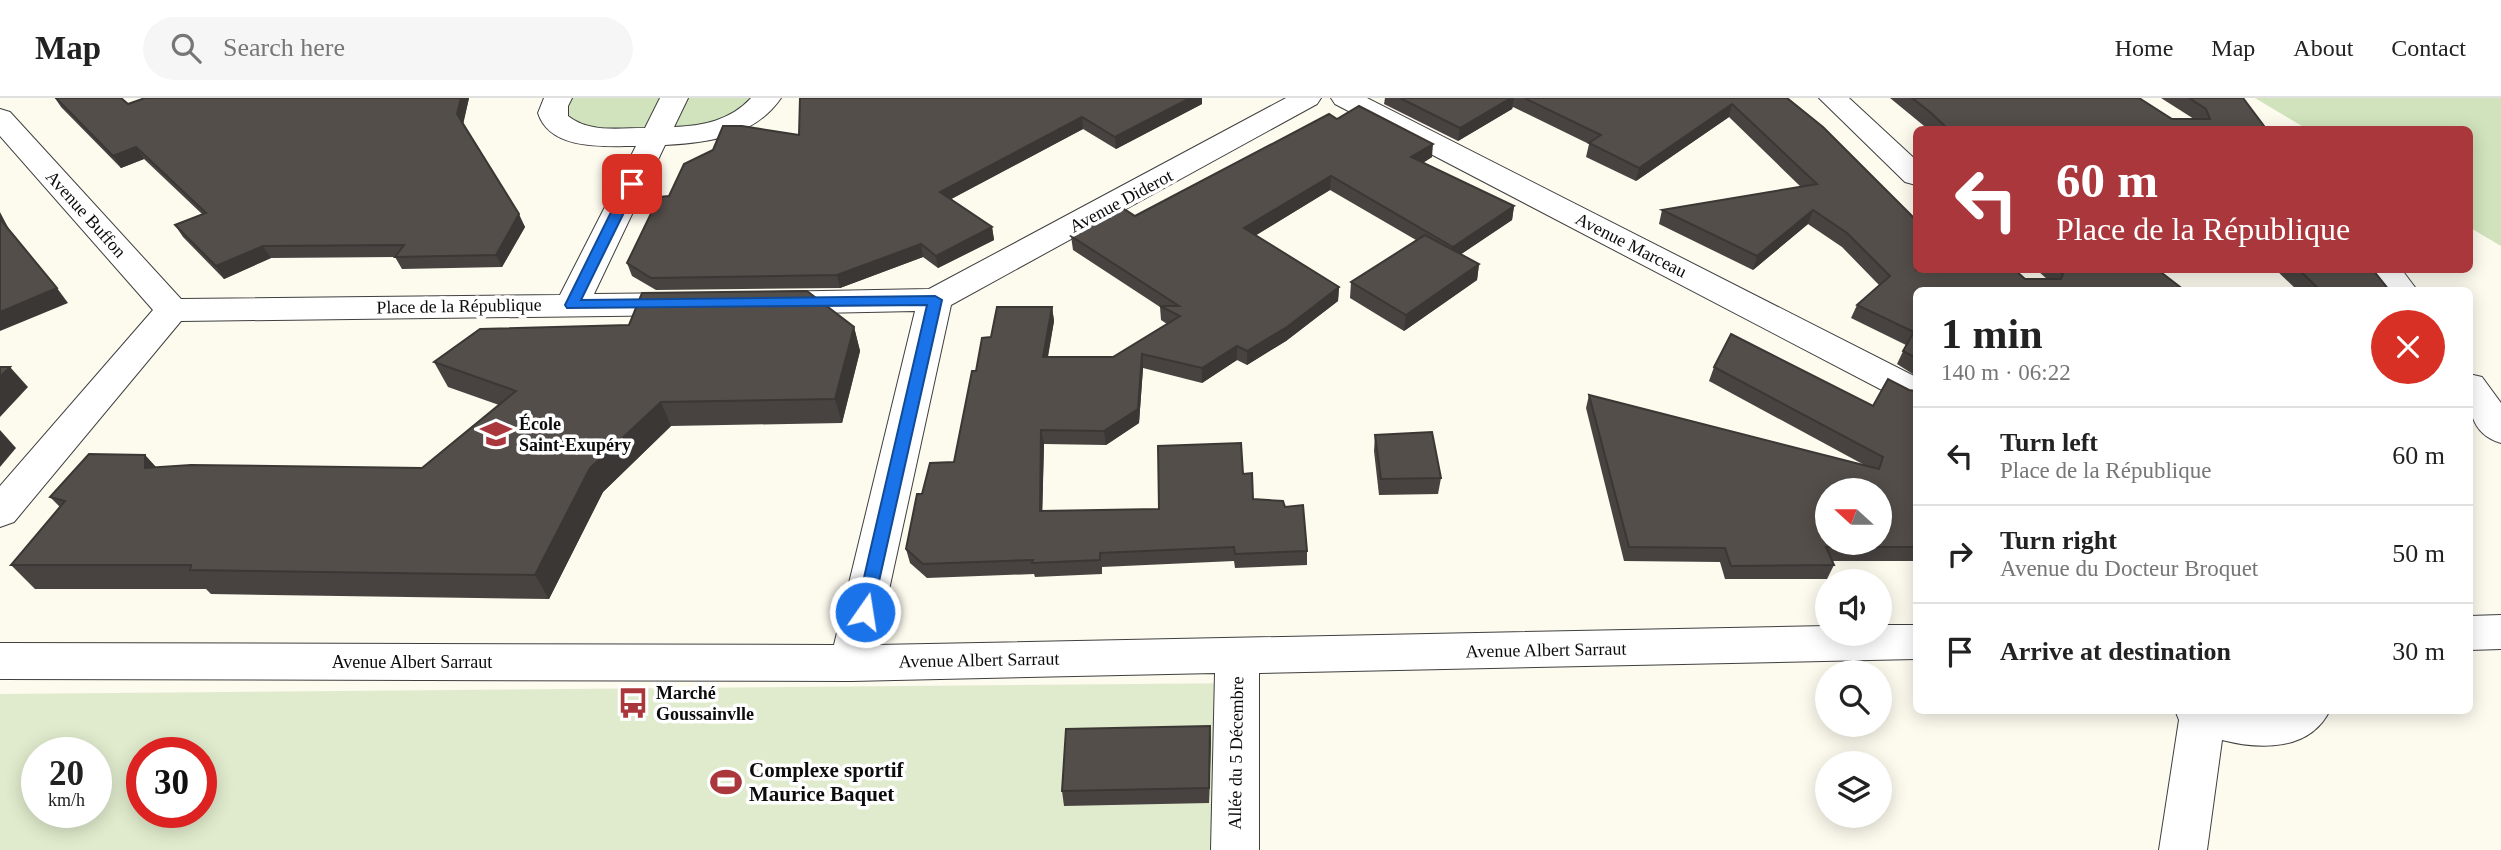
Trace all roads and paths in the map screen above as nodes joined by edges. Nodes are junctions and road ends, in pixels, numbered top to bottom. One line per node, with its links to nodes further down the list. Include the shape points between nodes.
1 (558, 98): 8 (street, via 552,116 571,132)
2 (674, 98): 8 (street)
3 (767, 98): 8 (street, via 750,116 729,127)
4 (1307, 98): 10 (street, Avenue Diderot)
5 (1345, 98): 13 (street, Avenue Marceau)
6 (1833, 98): 9 (street)
7 (0, 118): 12 (street, Avenue Buffon)
8 (656, 136): 11 (street)
9 (1913, 173)
10 (935, 300): 11 (street, Place de la République); 22 (street)
11 (572, 305): 12 (street, Place de la République)
12 (172, 310): 16 (street)
13 (1913, 389)
14 (2473, 392): 15 (street)
15 (2501, 430)
16 (0, 512)
17 (2501, 632): 18 (street)
18 (2473, 633)
19 (1913, 642): 20 (street, Avenue Albert Sarraut)
20 (1237, 656): 22 (street, Avenue Albert Sarraut); 26 (street, Allée du 5 Décembre)
21 (0, 661): 22 (street, Avenue Albert Sarraut)
22 (851, 663)
23 (2200, 714): 27 (street)
24 (2206, 714): 25 (street, via 2263,728 2288,725)
25 (2303, 714)
26 (1235, 850)
27 (2183, 850)

